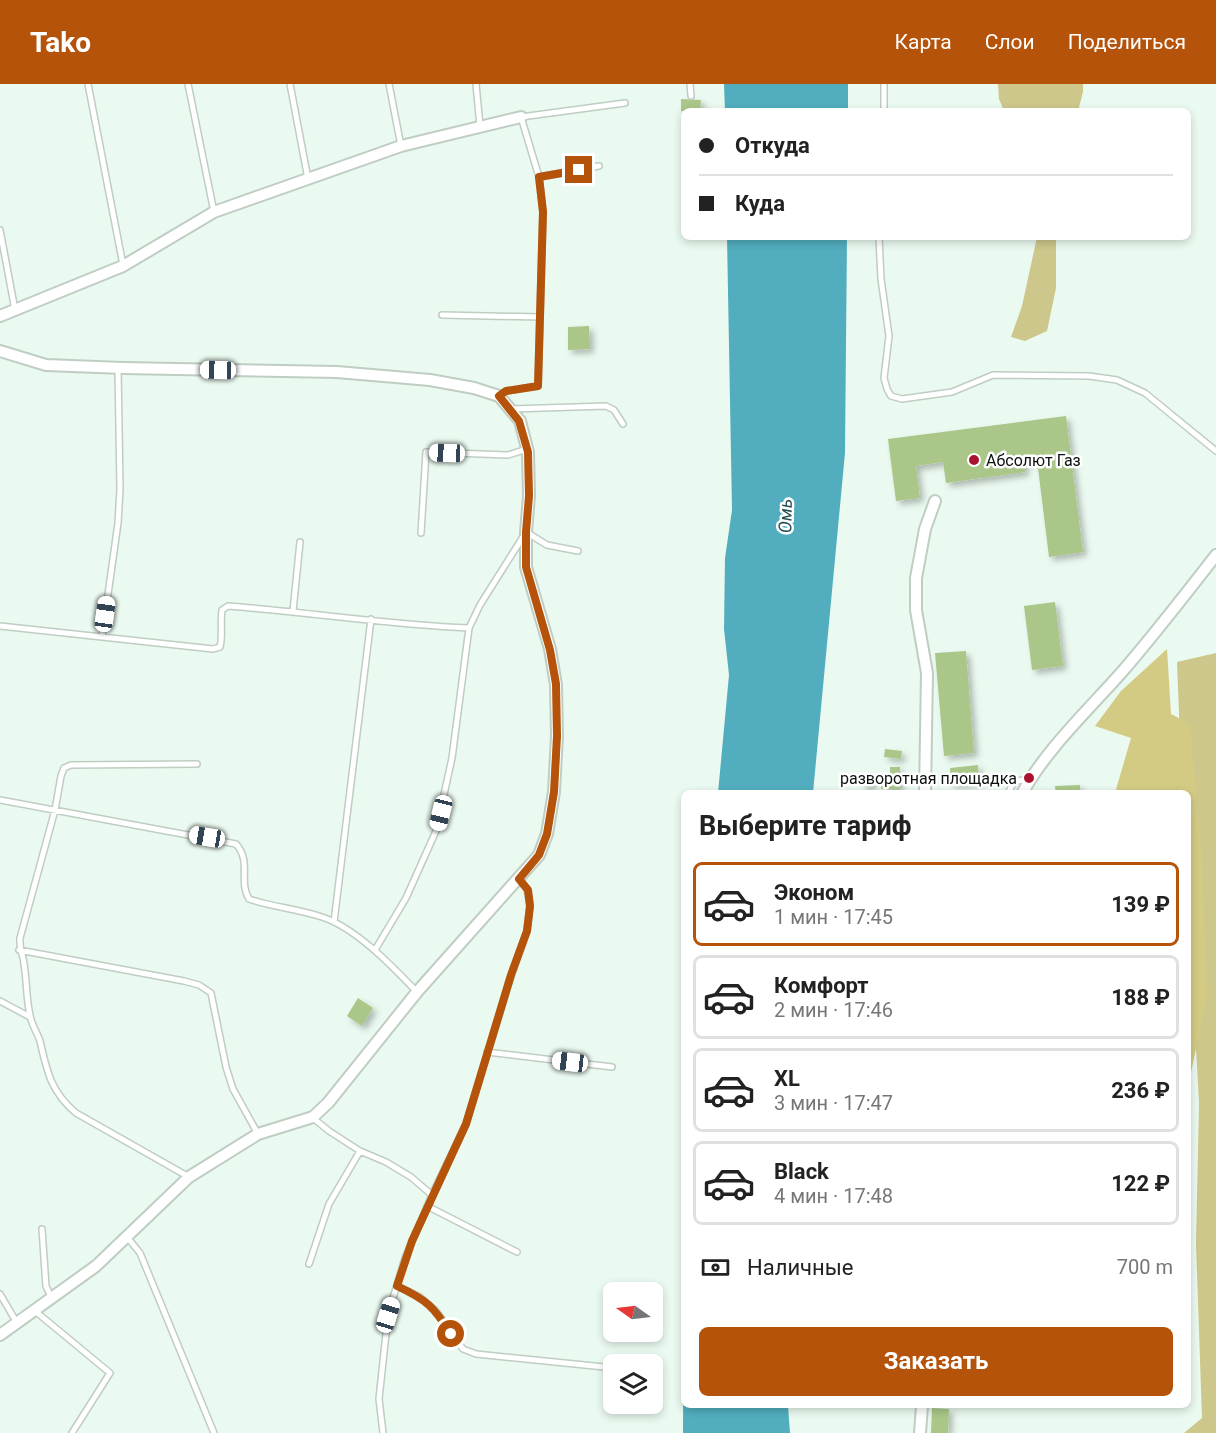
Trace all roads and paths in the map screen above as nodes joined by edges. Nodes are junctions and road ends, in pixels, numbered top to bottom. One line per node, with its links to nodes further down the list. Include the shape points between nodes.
1 (88, 84): 20 (lane)
2 (188, 84): 17 (lane)
3 (290, 84): 16 (lane)
4 (389, 84): 13 (lane)
5 (476, 84): 12 (lane)
6 (690, 84): 8 (lane)
7 (884, 84): 10 (lane)
8 (691, 96)
9 (625, 103): 11 (lane)
10 (884, 108)
11 (521, 117): 12 (street); 15 (lane)
12 (480, 126): 13 (street)
13 (401, 146): 16 (street)
14 (599, 166): 15 (lane)
15 (539, 177): 24 (lane, via 543,212)
16 (308, 179): 17 (street)
17 (214, 212): 20 (street)
18 (0, 230): 21 (lane)
19 (879, 240): 31 (lane, via 889,336 884,378 891,396 902,399 952,392 993,375 1118,380 1145,393)
20 (123, 266): 21 (street)
21 (15, 310): 23 (street)
22 (442, 315): 24 (lane)
23 (0, 316)
24 (540, 317): 27 (lane, via 538,386 506,391)
25 (0, 351): 26 (street, via 46,364)
26 (118, 368): 27 (street, via 337,372 430,380); 42 (lane, via 120,489)
27 (499, 396): 28 (street)
28 (510, 409): 29 (lane, via 606,406 614,410); 30 (street, via 519,421)
29 (623, 424)
30 (527, 448): 33 (street); 34 (lane, via 508,455 426,452)
31 (1216, 451)
32 (935, 501): 45 (street, via 925,529 916,578 916,610 927,673)
33 (526, 532): 36 (lane, via 547,545); 41 (lane); 50 (street, via 526,567 556,684 557,736 547,834 539,855)
34 (421, 533)
35 (300, 542): 38 (lane)
36 (578, 551)
37 (1216, 555): 44 (street)
38 (293, 611): 39 (lane); 42 (lane, via 228,606 222,610 220,620 220,647 213,649)
39 (371, 619): 41 (lane); 51 (lane)
40 (0, 626): 42 (lane)
41 (469, 628): 53 (lane, via 452,758 436,831 406,898)
42 (102, 637)
43 (196, 764): 49 (lane, via 71,765 64,768 61,776)
44 (1028, 781): 46 (lane, via 1016,781); 47 (street)
45 (925, 790)
46 (1010, 790)
47 (1024, 790)
48 (0, 800): 49 (lane)
49 (55, 810): 51 (lane, via 236,844 242,852 249,899); 52 (lane)
50 (519, 879): 54 (street); 57 (lane, via 528,890 527,931)
51 (334, 922): 53 (lane)
52 (19, 950): 56 (lane, via 24,961); 60 (lane, via 184,981 211,993 233,1089)
53 (375, 950): 54 (lane)
54 (417, 992): 59 (street)
55 (0, 1002): 56 (lane)
56 (30, 1017): 62 (lane, via 49,1075 64,1102 76,1113)
57 (487, 1052): 58 (lane); 63 (lane, via 466,1124)
58 (612, 1067)
59 (313, 1117): 60 (street); 61 (lane)
60 (258, 1134): 62 (street)
61 (360, 1151): 63 (lane, via 411,1177); 68 (lane, via 329,1204)
62 (189, 1177): 66 (street)
63 (432, 1195): 64 (lane)
64 (427, 1206): 67 (lane); 69 (lane)
65 (42, 1229): 71 (lane, via 46,1286)
66 (127, 1237): 71 (street); 77 (lane, via 140,1253)
67 (517, 1252)
68 (309, 1264)
69 (397, 1286): 75 (lane, via 420,1297 436,1311 463,1349 476,1354); 79 (lane, via 388,1315 379,1399)
70 (0, 1294): 73 (lane)
71 (51, 1299): 72 (street)
72 (36, 1311): 73 (street); 78 (lane, via 110,1373)
73 (18, 1324): 74 (street)
74 (0, 1335)
75 (603, 1367)
76 (922, 1408): 80 (street)
77 (211, 1432)
78 (72, 1433)
79 (383, 1433)
80 (920, 1433)

